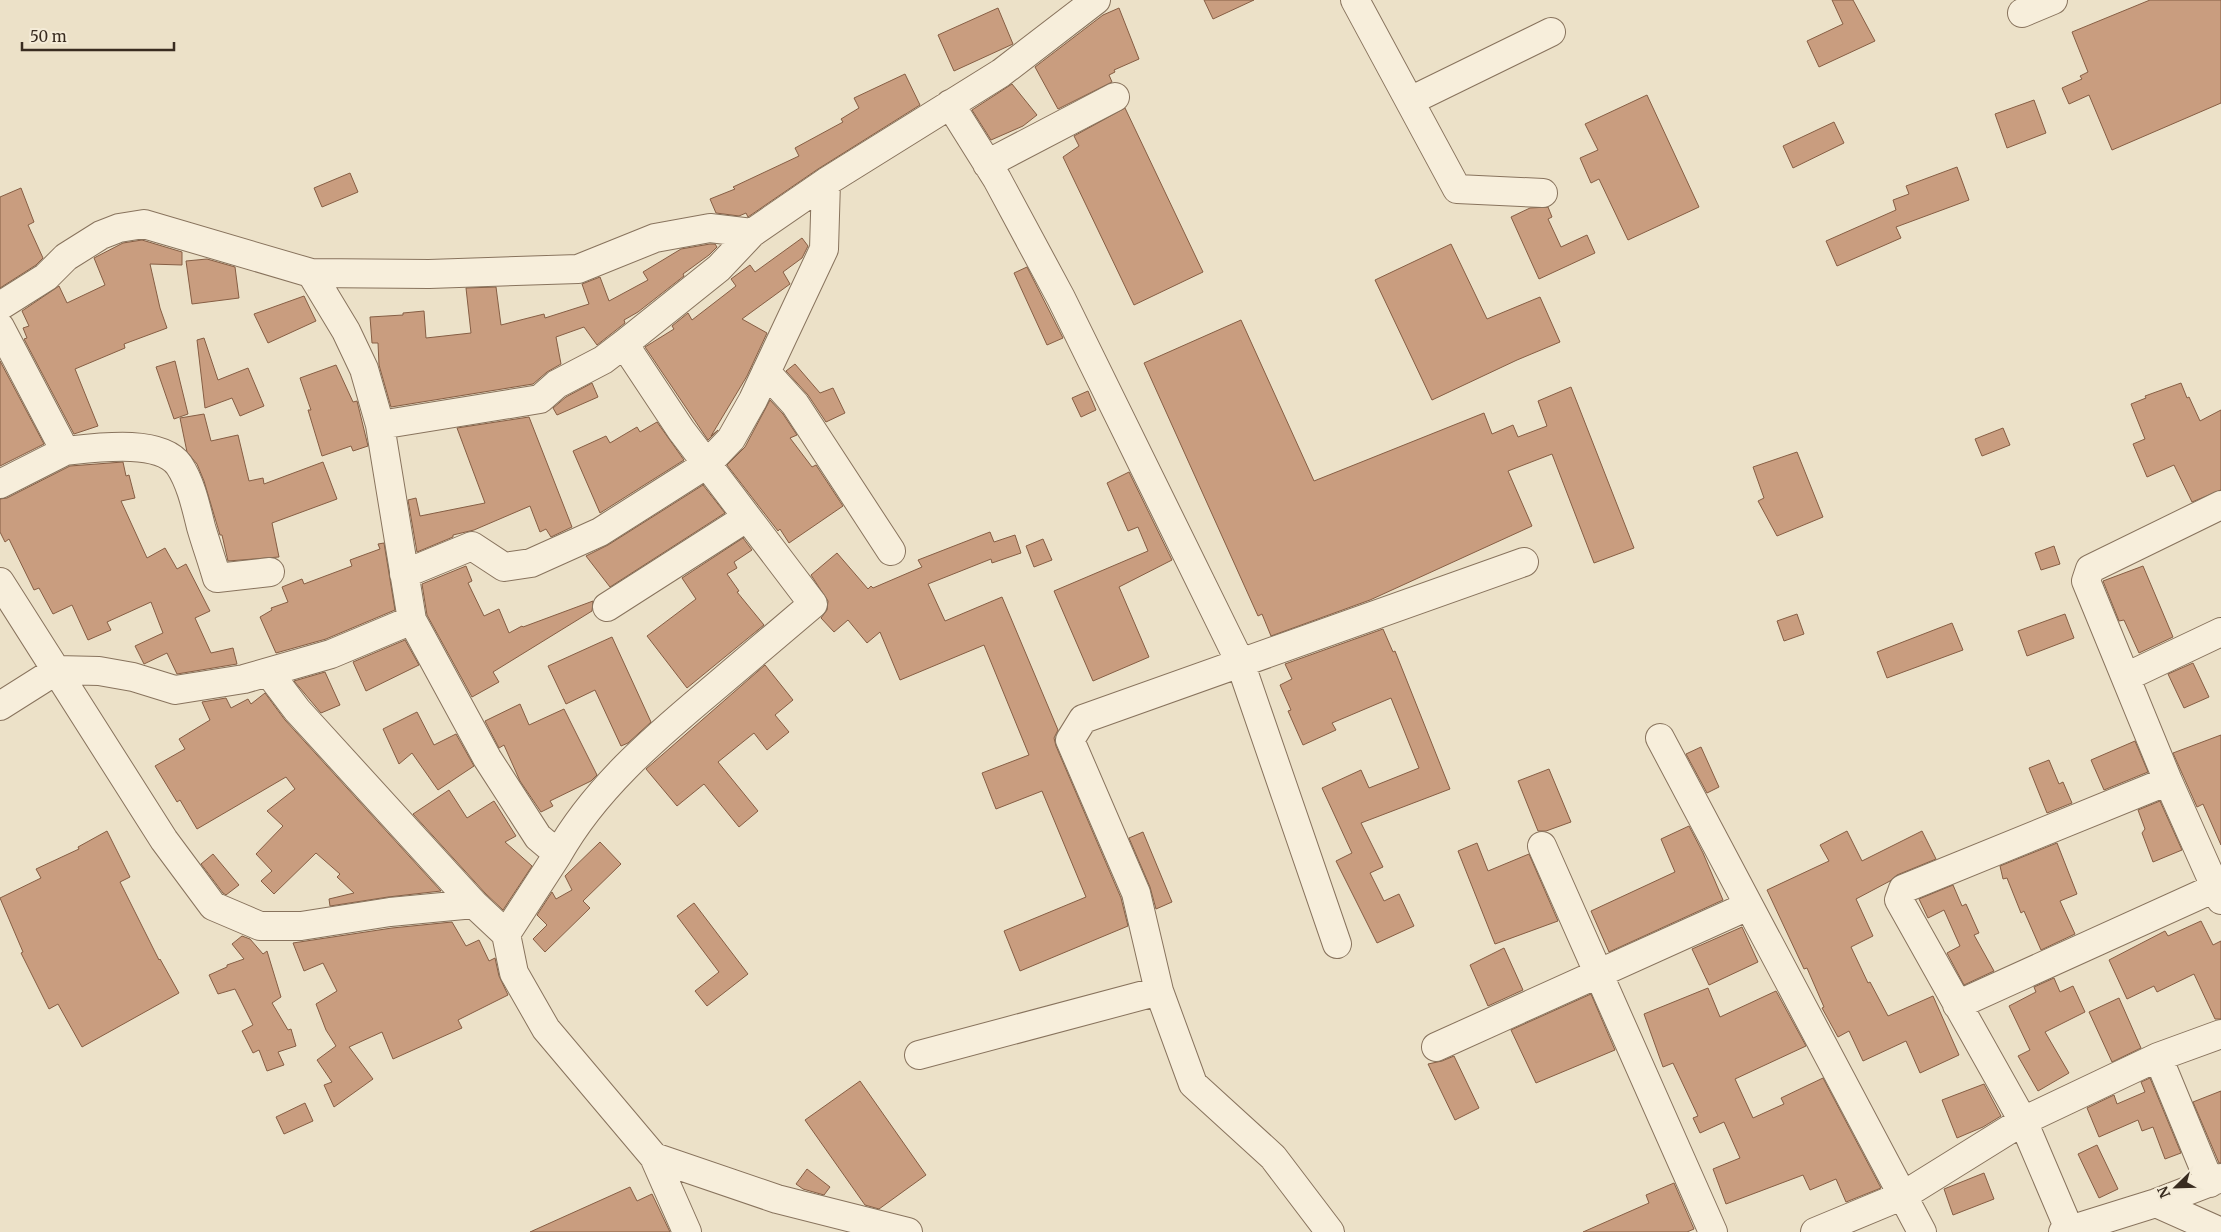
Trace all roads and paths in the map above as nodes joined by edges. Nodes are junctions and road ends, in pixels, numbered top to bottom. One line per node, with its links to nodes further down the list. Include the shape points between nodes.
1 (1096, 0): 8 (street, via 1001,73)
2 (1355, 0): 7 (street)
3 (2053, 0): 4 (street)
4 (2022, 13)
5 (1551, 32): 7 (street)
6 (1115, 97): 9 (street)
7 (1410, 102): 11 (street, via 1457,189)
8 (950, 104): 9 (street); 10 (street)
9 (987, 164): 32 (street, via 1061,298)
10 (826, 182): 12 (street); 17 (street, via 824,249)
11 (1543, 192)
12 (752, 233): 13 (street, via 710,228 655,238 578,268 429,274); 16 (street, via 719,268)
13 (310, 273): 14 (street, via 144,224 101,235 66,257 46,277); 18 (street, via 346,331 364,369)
14 (0, 306)
15 (0, 327): 19 (street)
16 (624, 344): 18 (street, via 603,360 557,384 540,399); 20 (street, via 658,398)
17 (766, 372): 20 (street, via 731,439); 24 (street, via 795,404)
18 (380, 425): 27 (street)
19 (65, 451): 21 (street); 26 (street, via 138,447 169,458 179,464 192,492 217,578)
20 (707, 464): 23 (street); 27 (street, via 600,532 531,563 504,567 472,546)
21 (0, 484)
22 (2221, 505): 35 (street, via 2090,569 2086,581)
23 (746, 518): 29 (street); 40 (street, via 812,604 656,737 593,803)
24 (891, 551)
25 (1524, 562): 32 (street)
26 (270, 572)
27 (404, 574): 30 (street)
28 (0, 582): 33 (street)
29 (607, 607)
30 (412, 620): 34 (street, via 331,654); 40 (street, via 487,758 538,838)
31 (2221, 632): 35 (street)
32 (1240, 662): 45 (street); 47 (street, via 1083,719 1070,740 1136,893)
33 (57, 670): 34 (street, via 99,671 175,690); 36 (street); 42 (street, via 164,840 214,906 260,926 301,926 390,912)
34 (269, 673): 42 (street, via 297,710)
35 (2126, 677): 38 (street)
36 (0, 706)
37 (1660, 738): 43 (street)
38 (2168, 781): 41 (street); 48 (street, via 1903,889 1899,900)
39 (1542, 846): 46 (street)
40 (558, 854): 44 (street)
41 (2218, 894): 48 (street)
42 (474, 904): 44 (street)
43 (1748, 906): 46 (street); 56 (street)
44 (506, 934): 54 (street, via 514,972 546,1029)
45 (1337, 944)
46 (1599, 972): 50 (street); 62 (street)
47 (1159, 991): 51 (street); 61 (street, via 1193,1084 1273,1157)
48 (1957, 1005): 53 (street)
49 (2221, 1034): 52 (street)
50 (1436, 1047)
51 (919, 1055)
52 (2158, 1057): 53 (street); 55 (street)
53 (2023, 1121): 56 (street); 58 (street)
54 (654, 1157): 59 (street); 60 (street, via 777,1198)
55 (2216, 1181): 57 (street)
56 (1904, 1195): 63 (street); 64 (street)
57 (2156, 1203): 58 (street); 65 (street)
58 (2066, 1230)
59 (687, 1232)
60 (908, 1232)
61 (1330, 1232)
62 (1713, 1232)
63 (1815, 1232)
64 (1922, 1232)
65 (2221, 1232)

